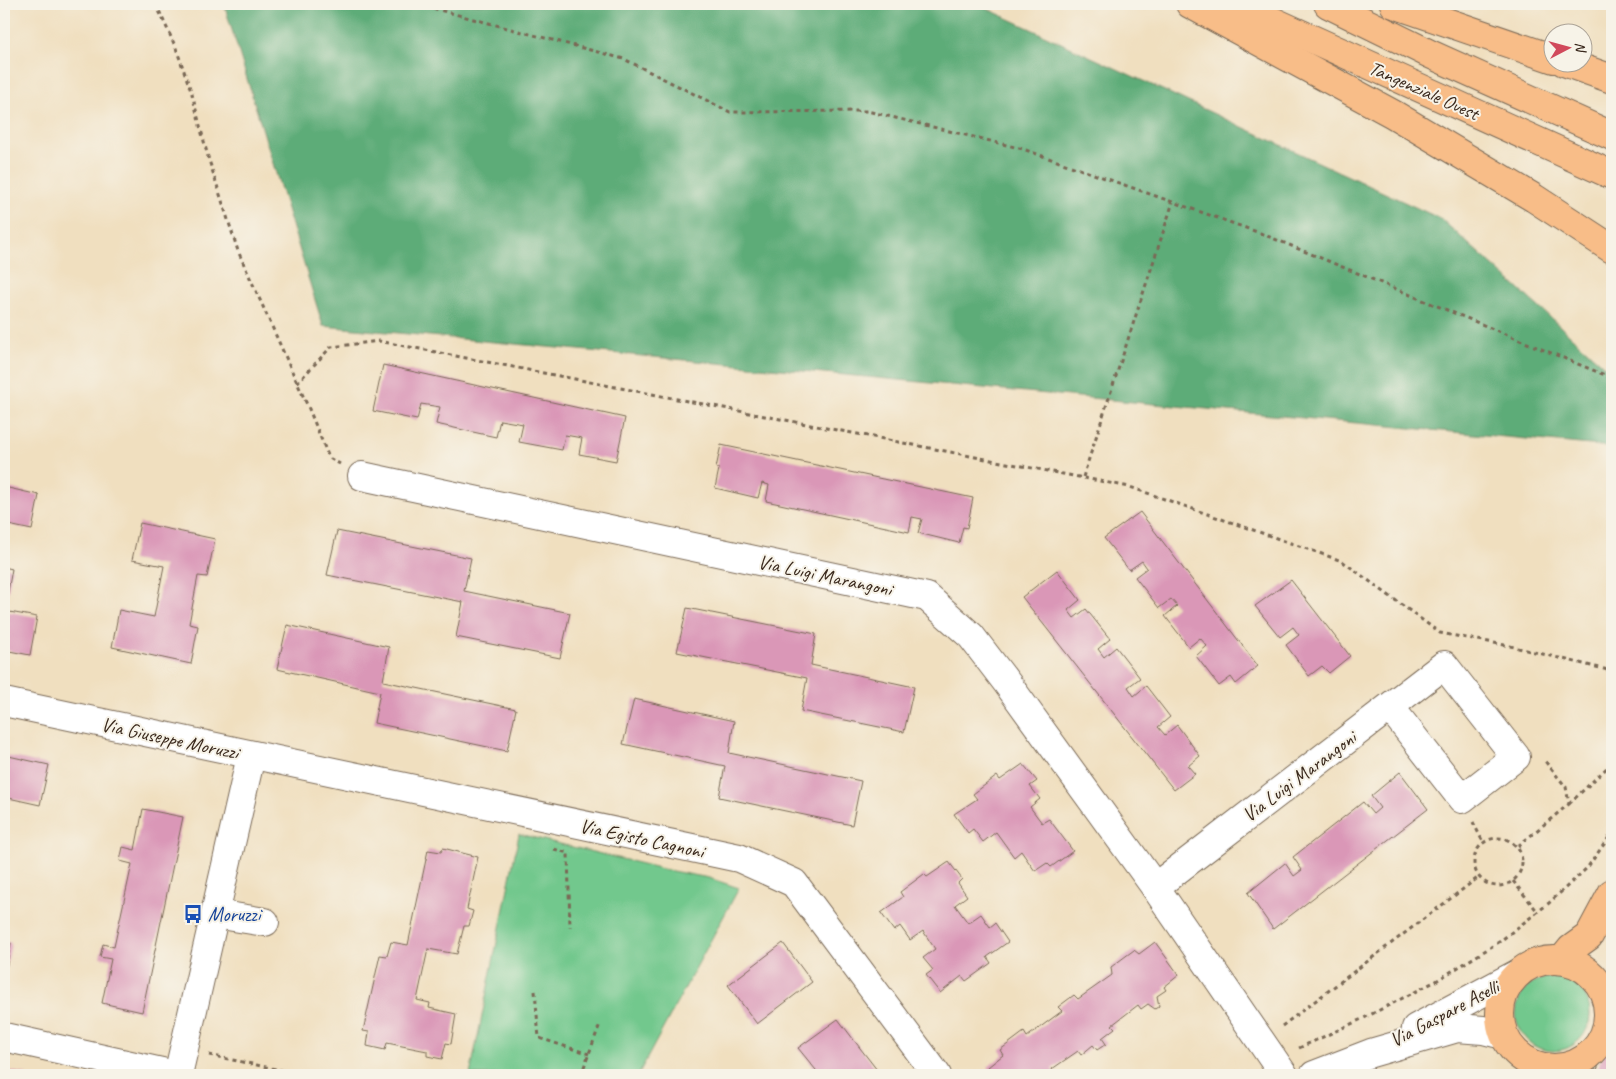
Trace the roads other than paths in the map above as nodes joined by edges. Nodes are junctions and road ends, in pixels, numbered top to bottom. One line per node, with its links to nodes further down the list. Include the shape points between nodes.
1 (1190, 4): 10 (main road, via 1393,114)
2 (1235, 4): 9 (main road, Tangenziale Ovest)
3 (1328, 4): 8 (main road, Tangenziale Ovest)
4 (1394, 4): 5 (main road)
5 (1544, 56)
6 (1592, 72): 7 (main road)
7 (1612, 79)
8 (1612, 136)
9 (1612, 175)
10 (1612, 249)
11 (362, 476): 15 (street, Via Luigi Marangoni, via 927,597 971,636)
12 (4, 702): 14 (street, Via Giuseppe Moruzzi)
13 (1390, 706): 13 (street, Via Luigi Marangoni, via 1444,665 1516,757 1462,799); 15 (street, Via Luigi Marangoni)
14 (251, 756): 17 (street, Via Giuseppe Moruzzi); 29 (street, Via Egisto Cagnoni, via 739,858 794,883)
15 (1155, 887): 25 (street, Via Luigi Marangoni)
16 (1612, 893): 19 (main road, via 1589,936)
17 (215, 914): 18 (street); 28 (street, Via Giuseppe Moruzzi)
18 (266, 922)
19 (1562, 960): 20 (main road, via 1546,960); 21 (main road, via 1578,965 1592,975)
20 (1517, 974): 22 (main road, via 1504,992 1499,1013); 24 (street, Via Gaspare Aselli)
21 (1610, 1000): 26 (main road, via 1608,1024)
22 (1503, 1035): 24 (street, Via Gaspare Aselli, via 1457,1028); 27 (main road, via 1521,1058)
23 (4, 1038): 28 (street)
24 (1371, 1053): 30 (street, Via Gaspare Aselli)
25 (1273, 1059)
26 (1587, 1065): 27 (main road, via 1573,1064)
27 (1550, 1072)
28 (177, 1075)
29 (937, 1075)
30 (1314, 1075)

